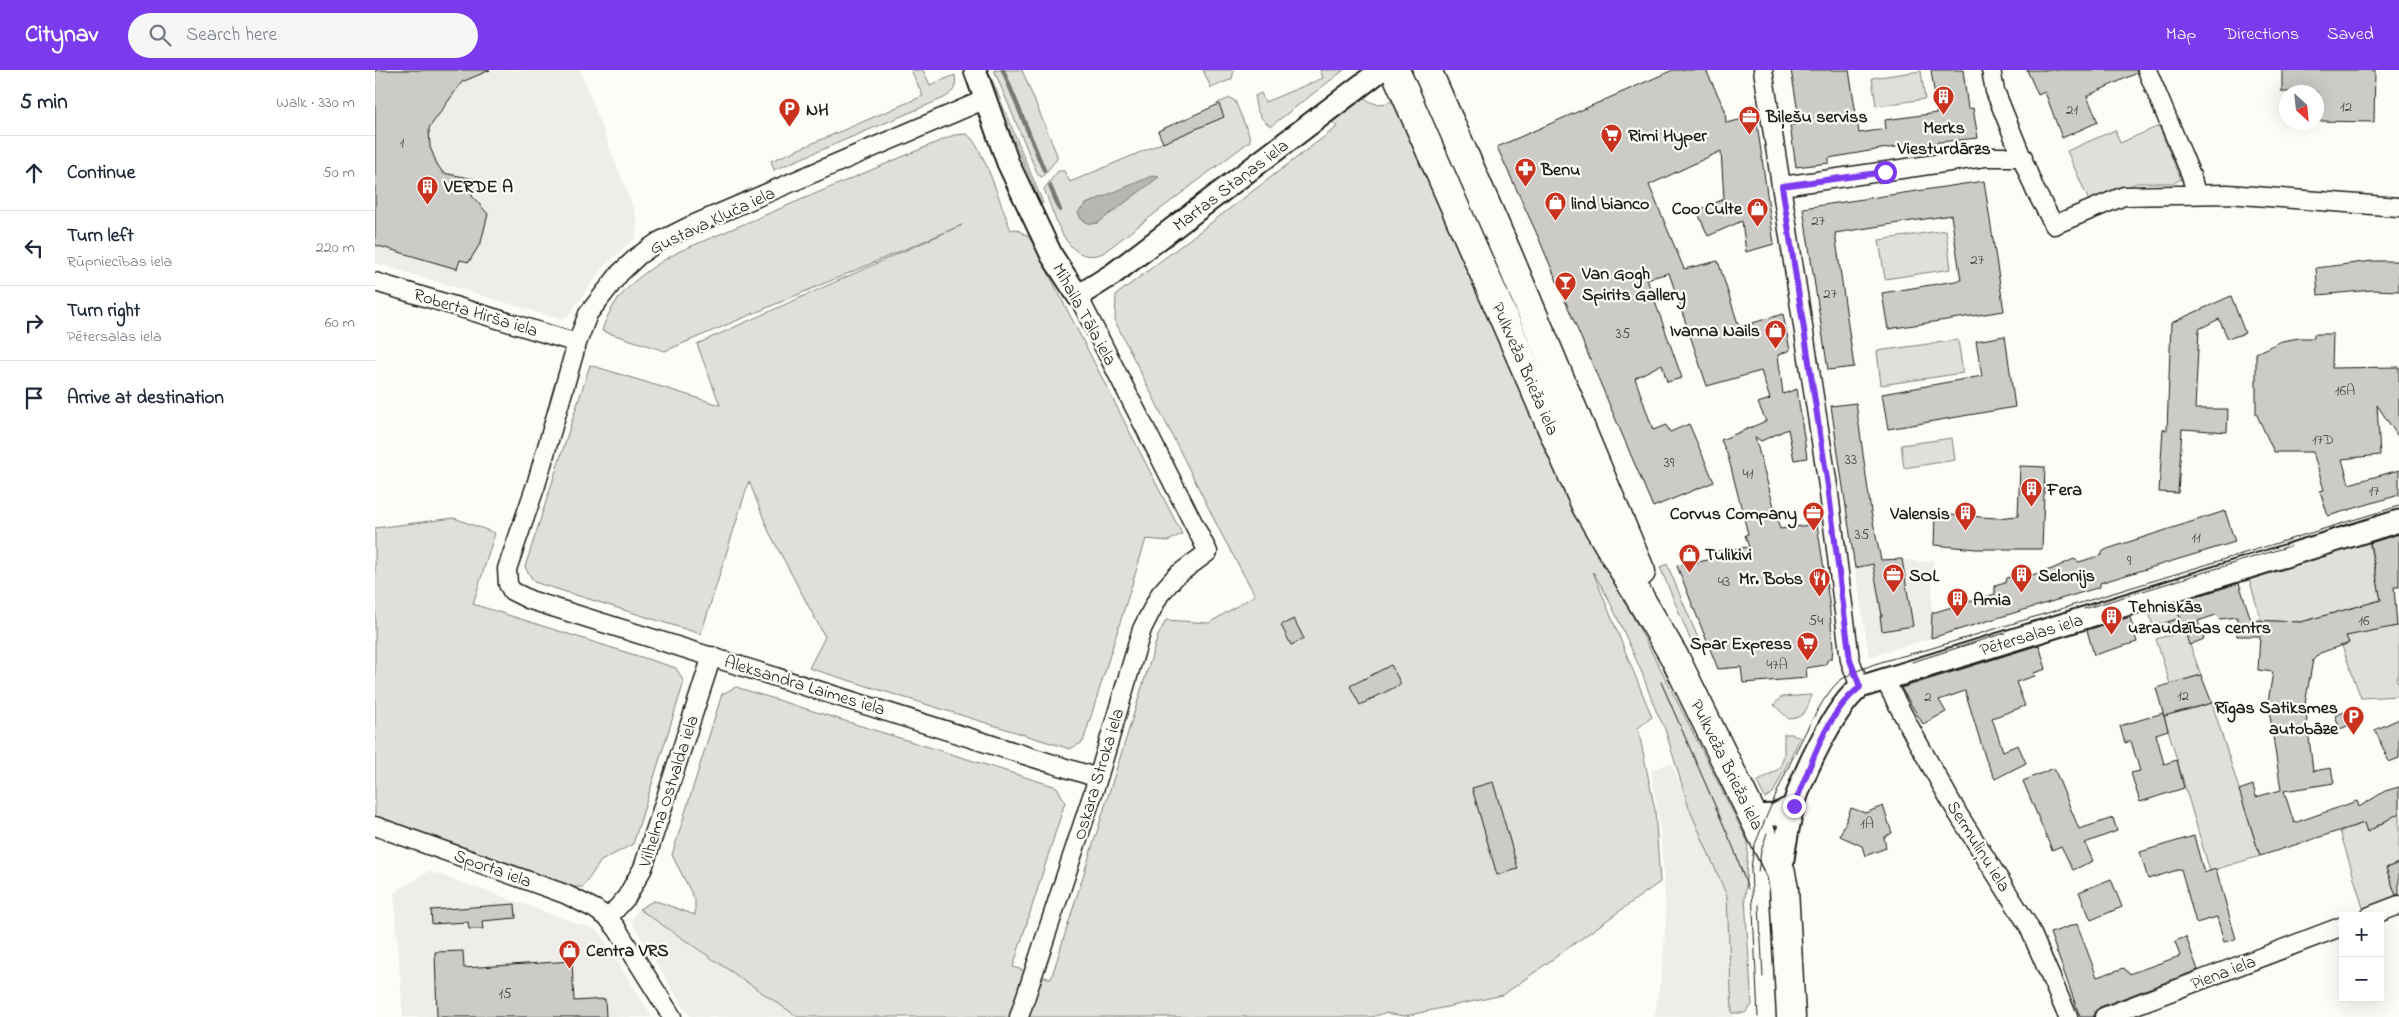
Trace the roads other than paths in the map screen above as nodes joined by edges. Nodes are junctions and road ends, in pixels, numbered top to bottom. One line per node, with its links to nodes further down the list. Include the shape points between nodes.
1 (975, 70): 8 (street, Mihaila Tāla iela)
2 (1381, 70): 14 (street, Martas Staņas iela, via 1113,274)
3 (1395, 70): 16 (main road, Pulkveža Brieža iela)
4 (1427, 70): 16 (main road, Pulkveža Brieža iela)
5 (1763, 70): 10 (street)
6 (1991, 70): 9 (street, via 1995,91)
7 (2147, 70): 11 (street)
8 (986, 99): 14 (street, Mihaila Tāla iela, via 1008,163 1052,256); 15 (street, Gustava Kluča iela, via 658,242 619,273 588,314)
9 (2023, 157): 10 (street, via 1985,157); 11 (street, via 2035,190 2054,225 2123,196)
10 (1782, 186): 22 (street, via 1828,486 1850,660)
11 (2196, 194): 12 (street)
12 (2399, 206)
13 (375, 282): 15 (street, Roberta Hirša iela)
14 (1078, 296): 18 (street, Mihaila Tāla iela)
15 (577, 343): 19 (street, Gustava Kluča iela, via 536,485 507,568)
16 (1599, 501): 25 (main road, Pulkveža Brieža iela)
17 (2399, 521): 21 (street, Pētersalas iela)
18 (1208, 552): 23 (street, Oskara Stroka iela, via 1176,576 1149,612)
19 (512, 591): 20 (street, Aleksandra Laimes iela, via 530,600)
20 (712, 656): 23 (street, Aleksandra Laimes iela); 30 (street, Vilhelma Ostvalda iela, via 643,868 626,898)
21 (1886, 678): 22 (street, Pētersalas iela); 35 (street, Sermuliņu iela, via 1958,814 2028,925)
22 (1860, 687): 24 (street, Pētersalas iela, via 1849,696 1833,719)
23 (1098, 778): 33 (street, Oskara Stroka iela)
24 (1794, 806): 25 (street, via 1775,815); 27 (street, Pētersalas iela)
25 (1753, 816): 27 (main road, Pulkveža Brieža iela)
26 (375, 826): 30 (street, Sporta iela, via 565,894)
27 (1781, 872): 34 (main road, Pulkveža Brieža iela, via 1787,921)
28 (2399, 905): 29 (street)
29 (2381, 912)
30 (608, 918): 32 (street)
31 (2339, 928): 36 (street, Piena iela)
32 (672, 1017)
33 (1019, 1017)
34 (1791, 1017)
35 (2069, 1017)
36 (2104, 1017)

